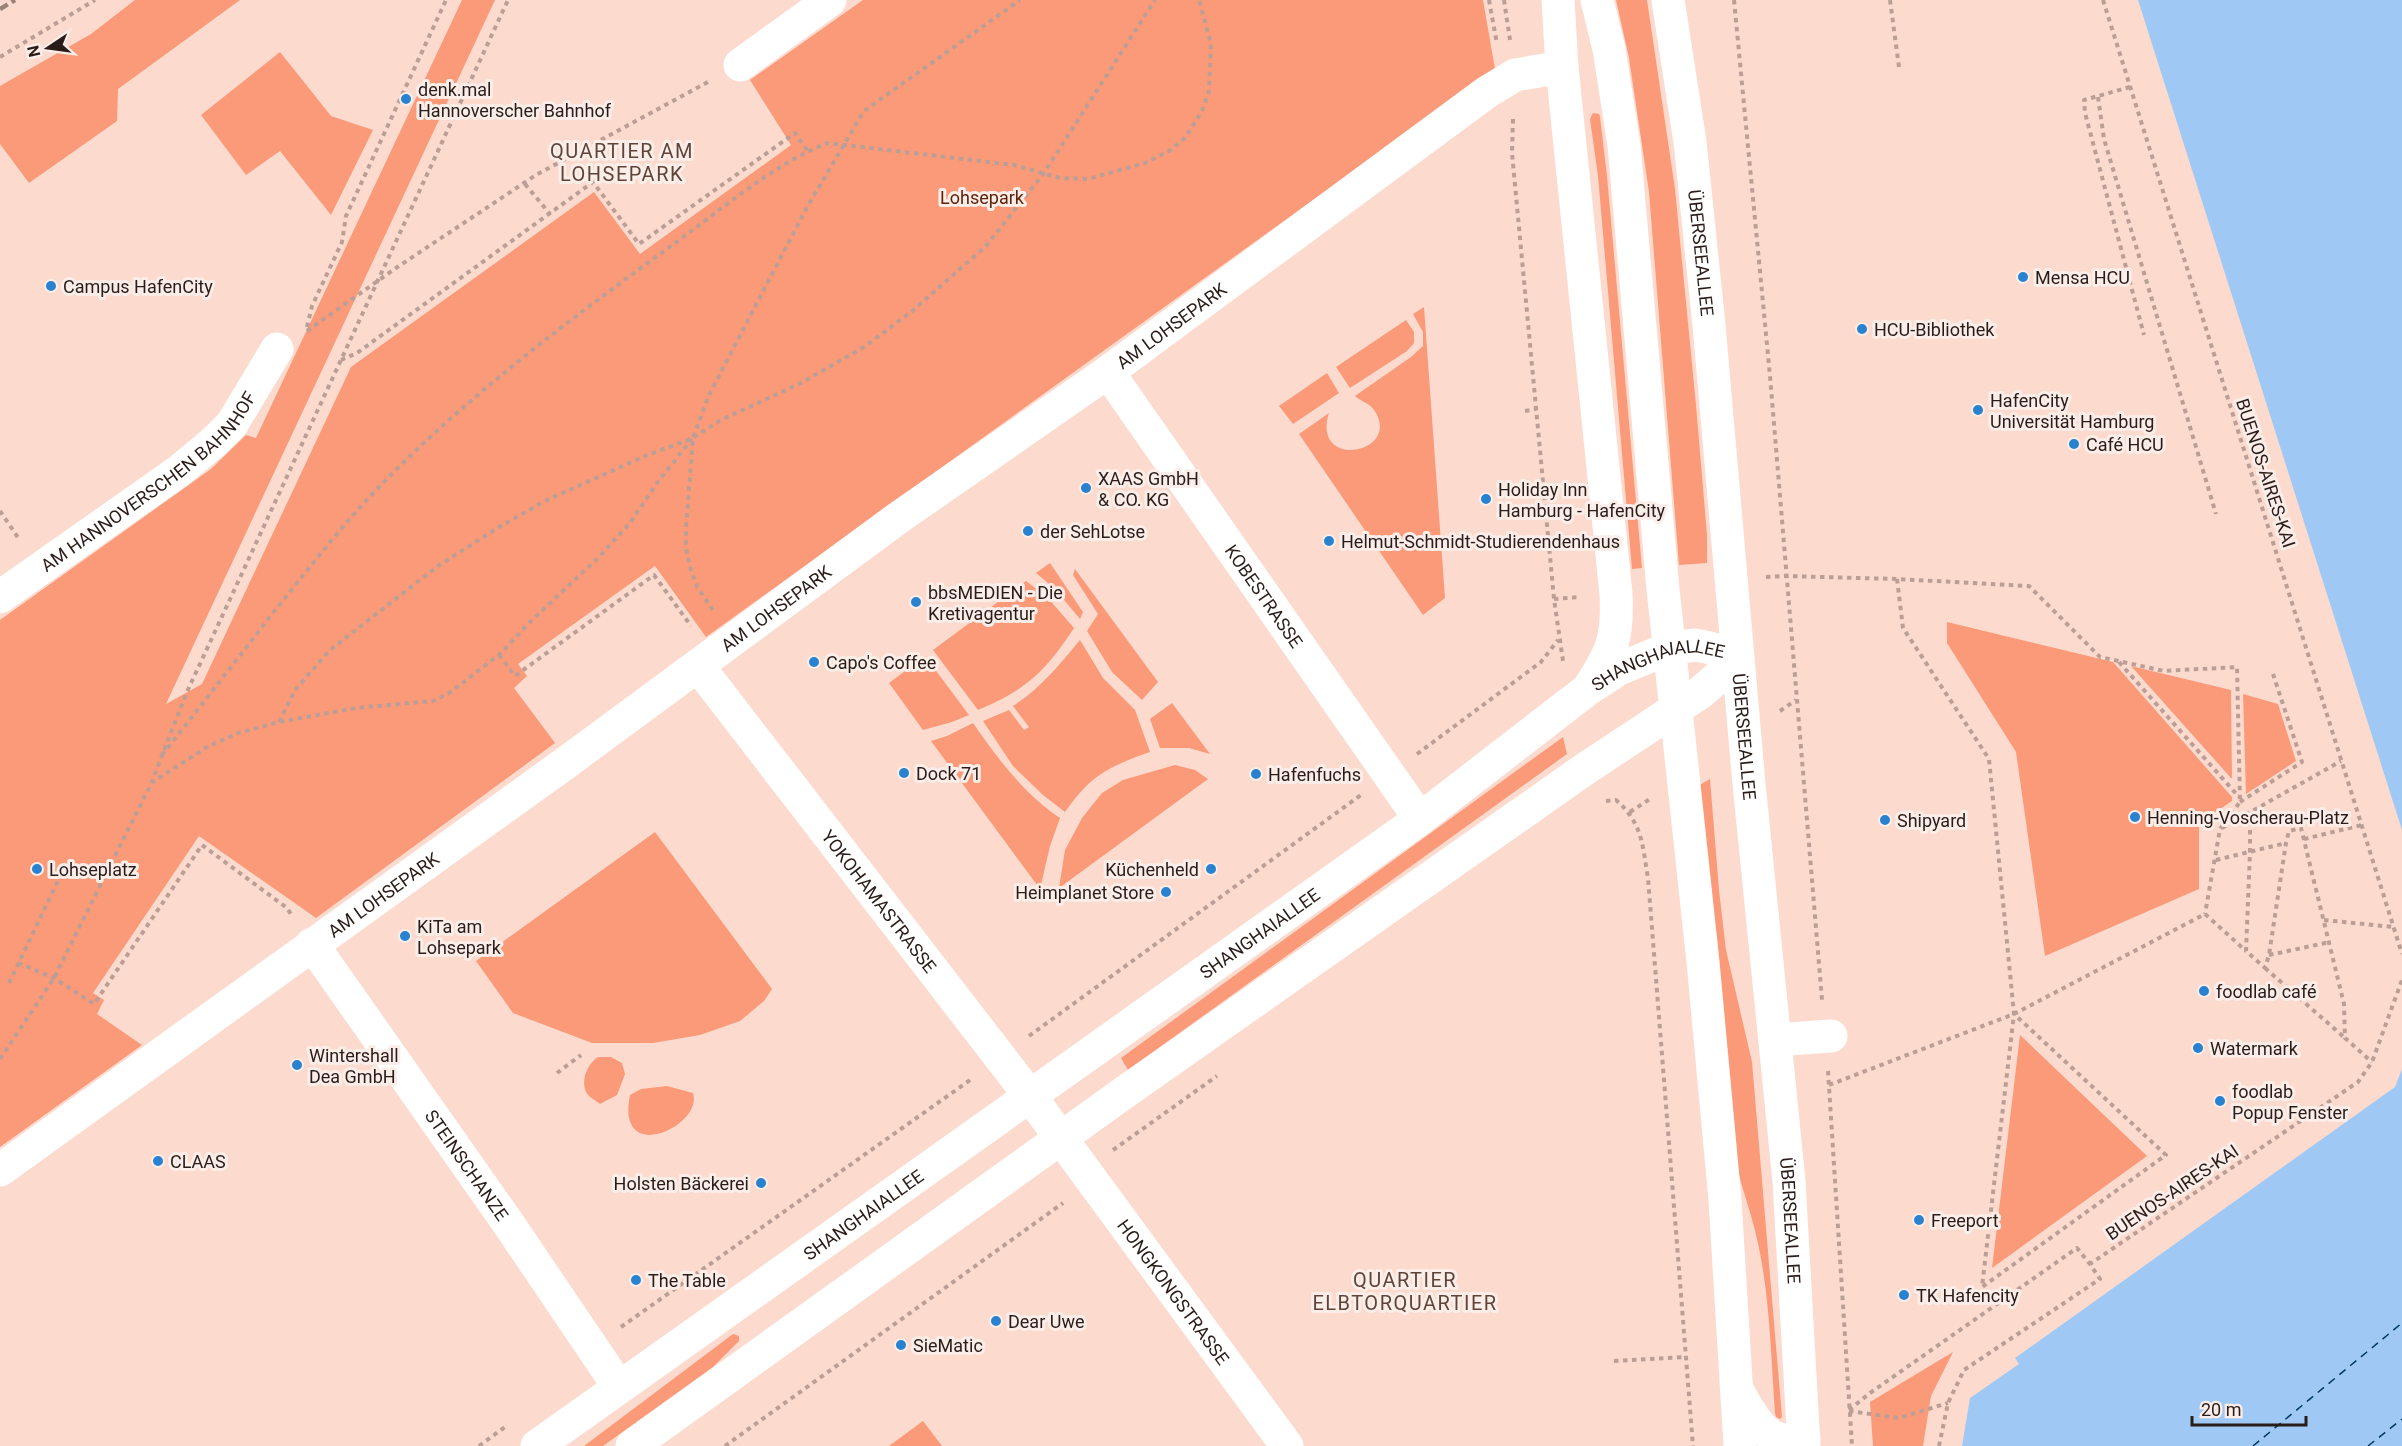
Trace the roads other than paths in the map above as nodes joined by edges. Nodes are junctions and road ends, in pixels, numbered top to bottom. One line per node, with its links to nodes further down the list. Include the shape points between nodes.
1 (830, 0): 5 (main road)
2 (1558, 0): 6 (main road)
3 (1597, 0): 10 (main road, via 1624,145)
4 (1668, 0): 12 (main road, ÜBERSEEALLEE, via 1699,222)
5 (740, 65)
6 (1562, 67): 8 (main road, AM LOHSEPARK, via 1515,75 1487,92); 13 (main road, via 1617,612 1615,638 1607,661)
7 (277, 349): 9 (main road, AM HANNOVERSCHEN BAHNHOF, via 232,424 214,442)
8 (1108, 372): 11 (main road, AM LOHSEPARK, via 898,518); 15 (main road, KOBESTRASSE)
9 (0, 597)
10 (1670, 648): 12 (main road, SHANGHAIALLEE, via 1696,645); 13 (main road, SHANGHAIALLEE, via 1620,669); 14 (main road, ÜBERSEEALLEE)
11 (715, 654): 16 (main road, AM LOHSEPARK); 19 (main road, YOKOHAMASTRASSE)
12 (1737, 654): 14 (main road, SHANGHAIALLEE, via 1725,671); 18 (main road, ÜBERSEEALLEE)
13 (1587, 690): 15 (main road, SHANGHAIALLEE)
14 (1676, 709): 20 (main road, SHANGHAIALLEE); 23 (main road, ÜBERSEEALLEE, via 1704,962)
15 (1420, 819): 19 (main road, SHANGHAIALLEE)
16 (312, 944): 21 (main road, AM LOHSEPARK); 22 (main road, STEINSCHANZE)
17 (1831, 1036): 18 (main road)
18 (1775, 1040): 24 (main road, ÜBERSEEALLEE, via 1789,1180)
19 (1030, 1096): 20 (main road, YOKOHAMASTRASSE); 22 (main road, SHANGHAIALLEE)
20 (1061, 1138): 26 (main road, SHANGHAIALLEE); 27 (main road, HONGKONGSTRASSE)
21 (0, 1170)
22 (619, 1387): 25 (main road, SHANGHAIALLEE)
23 (1737, 1389): 24 (main road, ÜBERSEEALLEE, via 1758,1422 1771,1434); 28 (main road, ÜBERSEEALLEE)
24 (1804, 1442)
25 (537, 1446)
26 (632, 1446)
27 (1287, 1446)
28 (1740, 1446)

